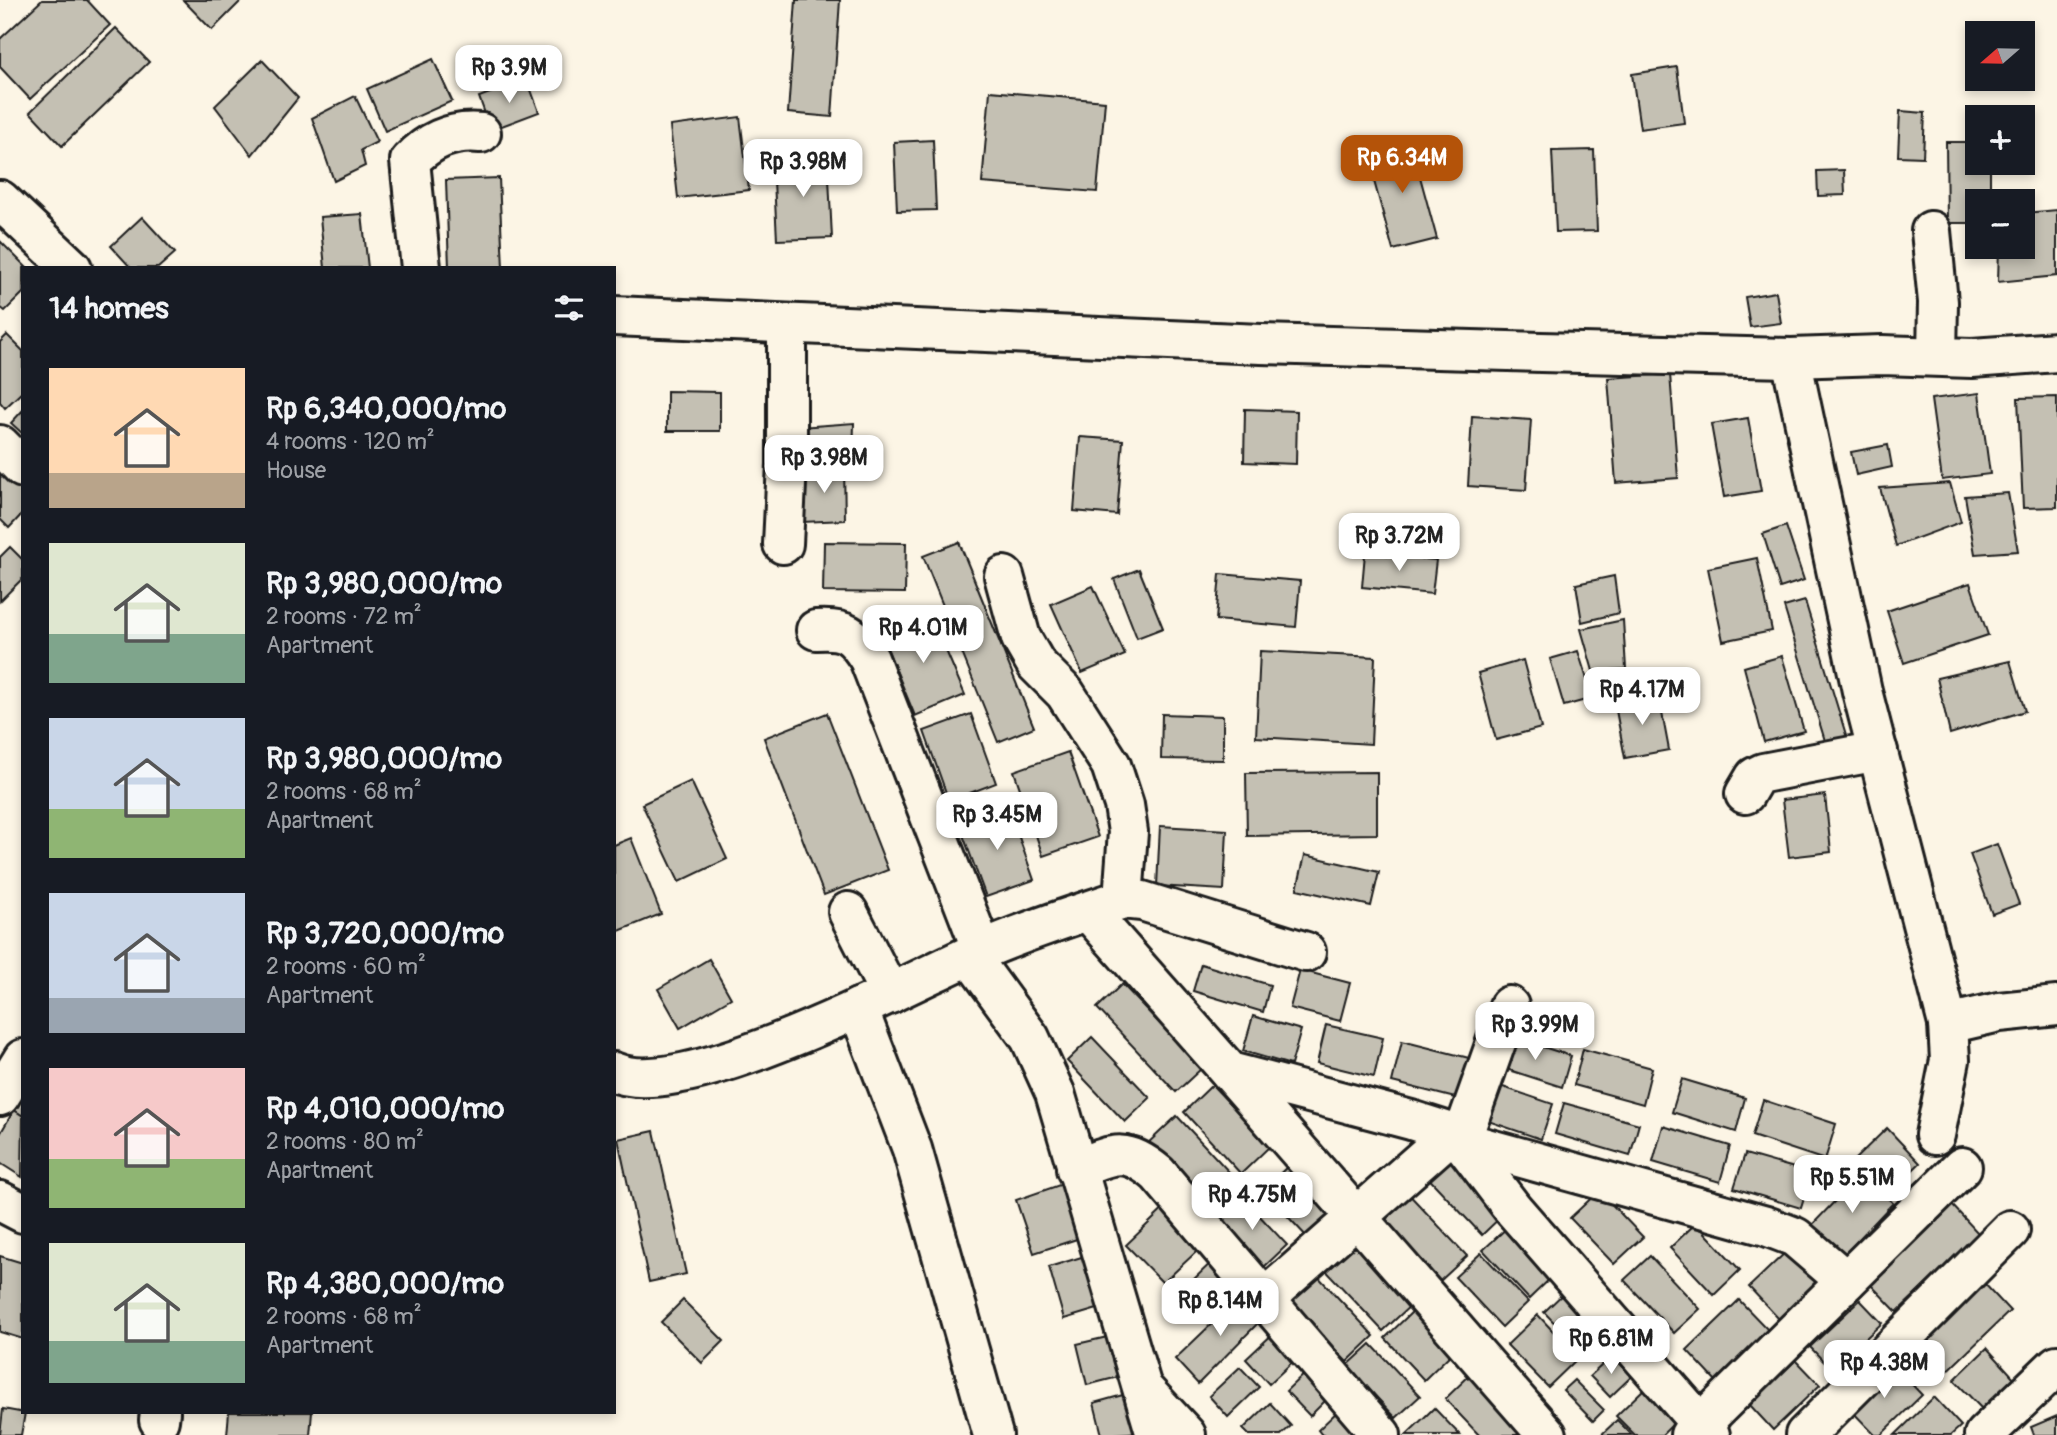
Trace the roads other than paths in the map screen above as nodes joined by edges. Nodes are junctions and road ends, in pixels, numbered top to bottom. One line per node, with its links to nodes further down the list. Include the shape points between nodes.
1 (481, 133): 5 (street, via 453,133 421,149 410,161)
2 (0, 200): 4 (street)
3 (1931, 231): 9 (street, via 1938,302)
4 (70, 266)
5 (421, 266)
6 (616, 316): 7 (street)
7 (787, 325): 10 (street); 13 (street)
8 (2057, 352): 9 (street)
9 (1937, 356): 10 (street)
10 (1791, 358): 16 (street, via 1833,564)
11 (0, 445): 12 (street)
12 (21, 466)
13 (783, 544)
14 (1004, 576): 18 (street, via 1021,638 1036,664 1065,693 1111,765 1125,805 1128,832)
15 (816, 630): 21 (street, via 837,628 855,638 869,659)
16 (1878, 751): 17 (street, via 1762,773); 25 (street)
17 (1745, 794)
18 (1105, 905): 20 (street, via 1142,901); 21 (street); 27 (street)
19 (848, 912): 22 (street)
20 (1307, 952)
21 (976, 953): 22 (street); 33 (street, via 1030,1038 1055,1093)
22 (874, 1001): 28 (street, via 722,1063 656,1078 628,1078); 43 (street)
23 (1509, 1006): 31 (street)
24 (2057, 1006): 25 (street, via 1999,1012)
25 (1948, 1024): 30 (street, via 1950,1060)
26 (21, 1062): 29 (street)
27 (1230, 1072): 31 (street); 36 (street)
28 (616, 1073)
29 (0, 1096)
30 (1936, 1135)
31 (1456, 1137): 36 (street); 38 (street, via 1781,1231 1814,1251); 42 (street)
32 (1962, 1167): 38 (street)
33 (1076, 1169): 39 (street, via 1114,1153 1143,1161); 41 (street)
34 (0, 1201): 35 (street)
35 (21, 1212)
36 (1355, 1216): 39 (street); 47 (street)
37 (2010, 1230): 48 (street)
38 (1846, 1281): 42 (street)
39 (1264, 1299): 46 (street)
40 (2057, 1365): 49 (street)
41 (1142, 1388): 44 (street); 45 (street)
42 (1700, 1432)
43 (993, 1435)
44 (1156, 1435)
45 (1186, 1435)
46 (1381, 1435)
47 (1547, 1435)
48 (1805, 1435)
49 (1984, 1435)

